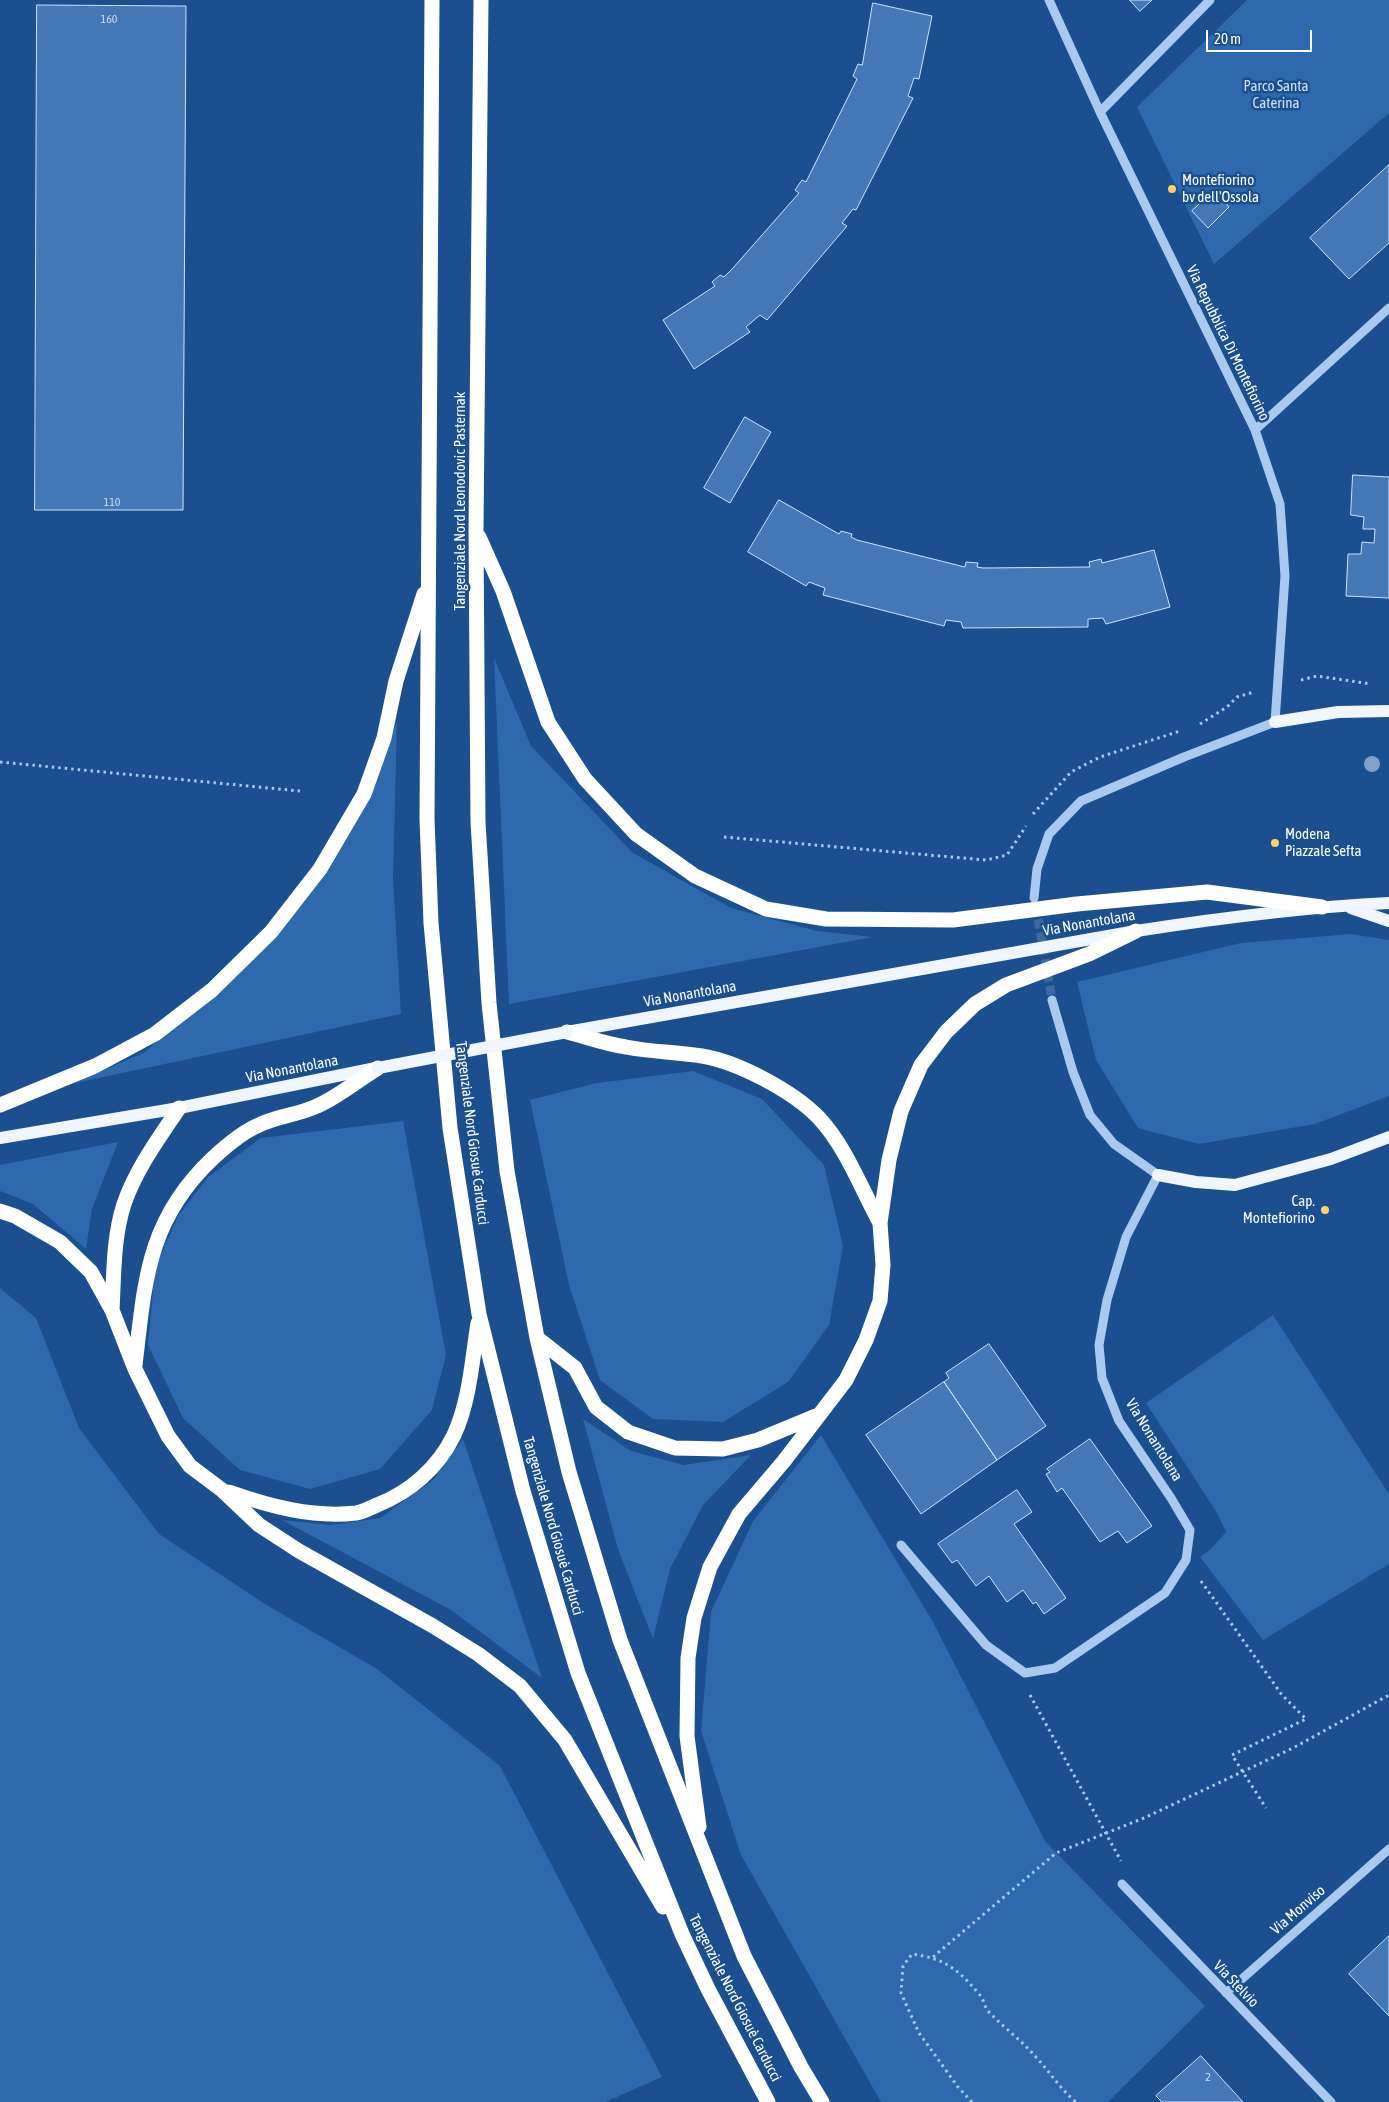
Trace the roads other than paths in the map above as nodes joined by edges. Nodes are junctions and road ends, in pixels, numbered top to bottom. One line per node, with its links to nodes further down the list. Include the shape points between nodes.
1 (432, 0): 9 (highway, Tangenziale Nord Leonodovic Pasternak)
2 (481, 0): 8 (highway, Tangenziale Nord Leonodovic Pasternak)
3 (1049, 0): 5 (street, Via Repubblica Di Montefiorino)
4 (1210, 0): 5 (street)
5 (1100, 112): 7 (street, Via Repubblica Di Montefiorino)
6 (1389, 308): 7 (street)
7 (1255, 430): 11 (street, Via Repubblica Di Montefiorino, via 1280,504 1283,535 1285,576)
8 (476, 531): 15 (highway, via 503,591 548,722 585,779 636,834 694,876 766,908 826,919 953,920 1207,892); 20 (highway, Tangenziale Nord Leonodovic Pasternak, via 478,822)
9 (428, 581): 17 (highway, Tangenziale Nord Leonodovic Pasternak); 23 (highway, via 396,682 384,738 364,794 320,869 271,932 212,990 155,1034 96,1066)
10 (1389, 711): 11 (main road, via 1338,712)
11 (1275, 722): 12 (street, via 1081,801 1049,834 1037,869)
12 (1034, 898)
13 (1389, 903): 14 (main road, Via Nonantolana)
14 (1344, 905): 15 (main road, Via Nonantolana); 16 (main road)
15 (1322, 907): 18 (main road, Via Nonantolana)
16 (1389, 922)
17 (431, 923): 31 (highway, Tangenziale Nord Giosuè Carducci, via 450,1128)
18 (1136, 931): 21 (main road, Via Nonantolana); 29 (highway, via 1089,954 1006,985 975,1004 946,1032 921,1065 901,1111 889,1160)
19 (1052, 1000): 27 (street, via 1090,1116 1114,1144)
20 (489, 1002): 32 (highway, Tangenziale Nord Giosuè Carducci, via 506,1171)
21 (567, 1032): 22 (main road, Via Nonantolana, bridge); 29 (highway, via 626,1048 705,1056 740,1068 782,1089 819,1118)
22 (378, 1068): 24 (main road, Via Nonantolana); 33 (highway, via 317,1106 258,1125 227,1145 193,1177 166,1217 150,1258)
23 (0, 1105)
24 (179, 1108): 25 (main road, Via Nonantolana); 30 (highway, via 142,1166 124,1204 115,1246)
25 (0, 1138)
26 (1389, 1138): 27 (main road, via 1331,1159 1235,1185)
27 (1158, 1175): 36 (street, Via Nonantolana, via 1126,1237 1107,1300 1099,1345 1102,1378 1119,1420 1190,1530 1186,1560 1165,1592 1056,1668 1025,1673 986,1644)
28 (0, 1211): 30 (highway, via 60,1242 91,1272)
29 (880, 1223): 34 (highway, via 883,1265 880,1301 866,1340 846,1380)
30 (112, 1310): 33 (highway)
31 (479, 1314): 35 (highway, via 469,1382 454,1435 436,1464 397,1497 358,1513 321,1514 267,1506); 40 (highway, Tangenziale Nord Giosuè Carducci, via 523,1490 578,1673)
32 (537, 1338): 34 (highway, via 575,1368 596,1407 628,1432 675,1448 723,1449 758,1440); 38 (highway, Tangenziale Nord Giosuè Carducci, via 569,1472 620,1640)
33 (135, 1369): 35 (highway, via 168,1436 190,1466)
34 (818, 1415): 38 (highway, via 739,1514 710,1567 694,1618 688,1667 687,1736)
35 (222, 1490): 40 (highway, via 260,1525 299,1551 456,1640 520,1686 565,1740 648,1884)
36 (901, 1545)
37 (1389, 1849): 41 (street, Via Monviso)
38 (702, 1851): 43 (highway, Tangenziale Nord Giosuè Carducci, via 744,1956)
39 (1122, 1884): 41 (street, Via Stelvio)
40 (682, 1934): 42 (highway, Tangenziale Nord Giosuè Carducci)
41 (1226, 1993): 44 (street, Via Stelvio)
42 (768, 2102)
43 (822, 2102)
44 (1331, 2102)

